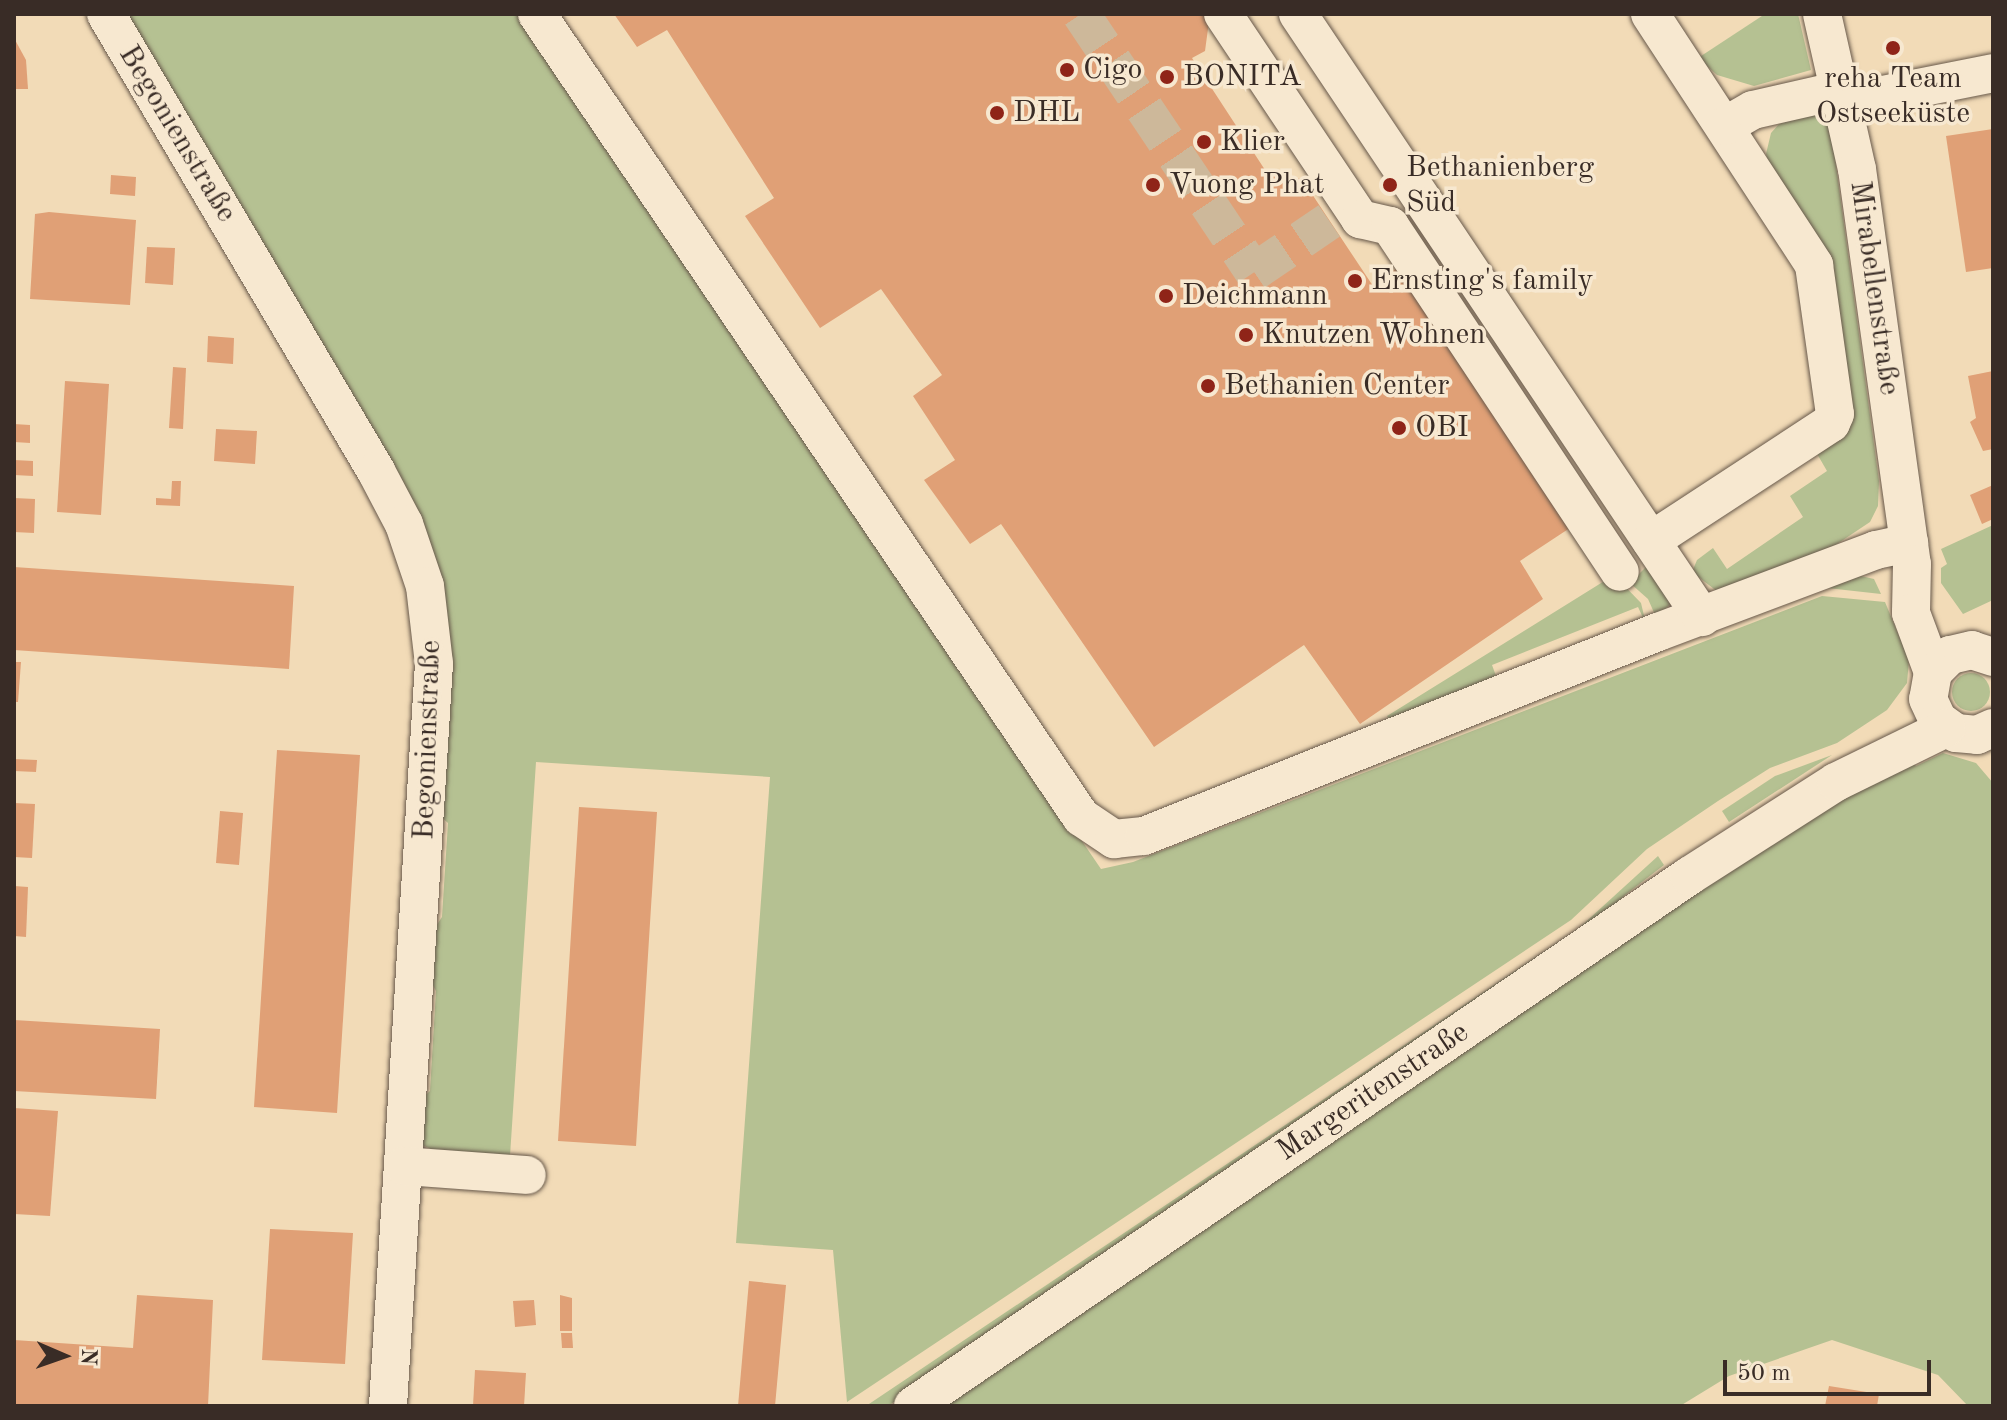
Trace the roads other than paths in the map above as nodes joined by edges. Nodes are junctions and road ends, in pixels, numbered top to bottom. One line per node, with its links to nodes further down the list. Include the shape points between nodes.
1 (106, 14): 24 (street, Begonienstraße, via 376,471 404,524 425,586 434,664)
2 (537, 14): 22 (street, via 1081,817 1114,839 1144,836)
3 (1223, 14): 7 (street)
4 (1650, 14): 12 (street)
5 (1822, 14): 10 (street, Mirabellenstraße)
6 (1303, 22): 7 (street); 9 (street)
7 (1258, 67): 11 (street)
8 (1993, 73): 10 (street)
9 (1346, 87): 11 (street); 13 (street)
10 (1842, 97): 12 (street, via 1753,110); 20 (street, Mirabellenstraße, via 1857,169)
11 (1296, 124): 14 (street)
12 (1725, 126): 19 (street, via 1814,265 1835,414 1831,423)
13 (1412, 184): 14 (street); 15 (street)
14 (1347, 215): 16 (street, via 1390,226)
15 (1502, 318): 16 (street); 17 (street)
16 (1473, 356): 18 (street)
17 (1611, 481): 18 (street); 19 (street)
18 (1575, 505): 21 (street)
19 (1651, 541): 22 (street)
20 (1910, 554): 22 (street, via 1876,550); 23 (street, Mirabellenstraße)
21 (1620, 572)
22 (1702, 617)
23 (1966, 703): 27 (street, Margeritenstraße, via 1689,876)
24 (404, 1166): 25 (street); 26 (street, Begonienstraße)
25 (527, 1175)
26 (388, 1406)
27 (913, 1406)

